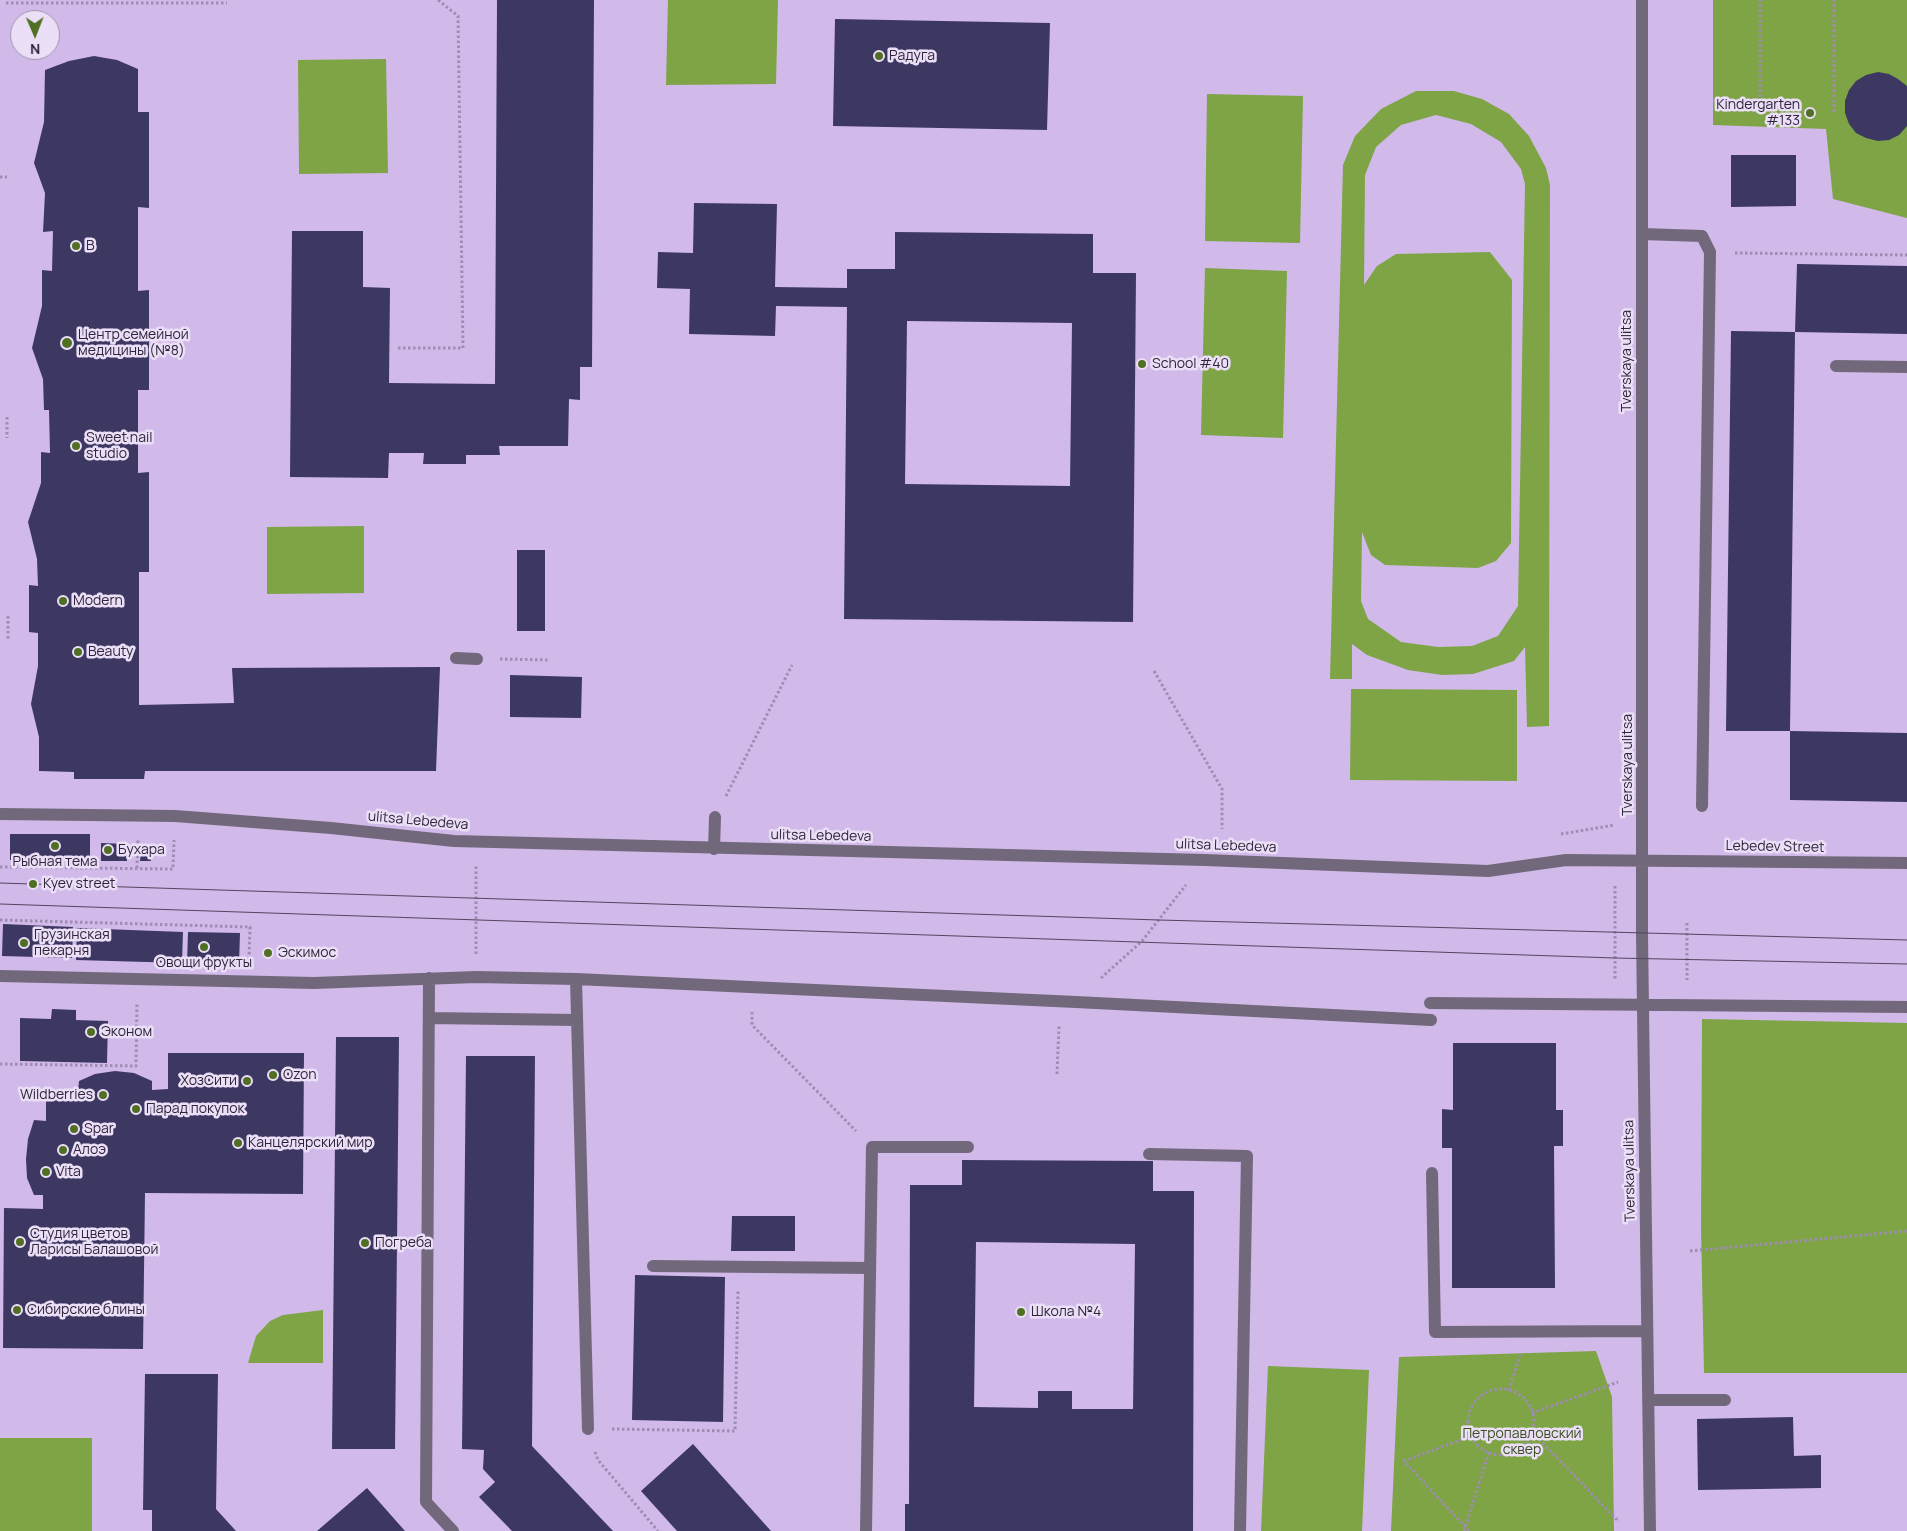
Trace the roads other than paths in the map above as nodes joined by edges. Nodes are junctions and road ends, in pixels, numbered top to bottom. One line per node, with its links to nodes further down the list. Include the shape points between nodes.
1 (1642, 0): 2 (street, Tverskaya ulitsa)
2 (1642, 234): 7 (street, via 1702,236 1710,252); 11 (street, Tverskaya ulitsa)
3 (1836, 366): 4 (street)
4 (1907, 367)
5 (456, 658): 6 (street)
6 (477, 659)
7 (1702, 806)
8 (0, 814): 10 (street, ulitsa Lebedeva, via 175,816 454,841)
9 (715, 817): 10 (street)
10 (714, 849): 11 (street, ulitsa Lebedeva, via 1488,870 1566,860)
11 (1642, 860): 12 (street, Lebedev Street); 17 (street, Tverskaya ulitsa)
12 (1907, 863)
13 (0, 976): 14 (street, via 314,983)
14 (430, 978): 15 (street); 19 (street)
15 (576, 979): 20 (street); 21 (street)
16 (1430, 1003): 17 (street)
17 (1643, 1005): 18 (street); 27 (street, Tverskaya ulitsa)
18 (1907, 1007)
19 (429, 1018): 20 (street); 31 (street, via 426,1502)
20 (577, 1020): 30 (street)
21 (1431, 1020)
22 (968, 1147): 26 (street, via 872,1147)
23 (1149, 1154): 33 (street, via 1247,1156)
24 (1432, 1173): 27 (street, via 1435,1332)
25 (652, 1266): 26 (street)
26 (870, 1268): 32 (street)
27 (1647, 1331): 28 (street, Tverskaya ulitsa)
28 (1648, 1400): 29 (street); 34 (street, Tverskaya ulitsa)
29 (1725, 1400)
30 (588, 1429)
31 (454, 1531)
32 (866, 1531)
33 (1240, 1531)
34 (1650, 1531)

